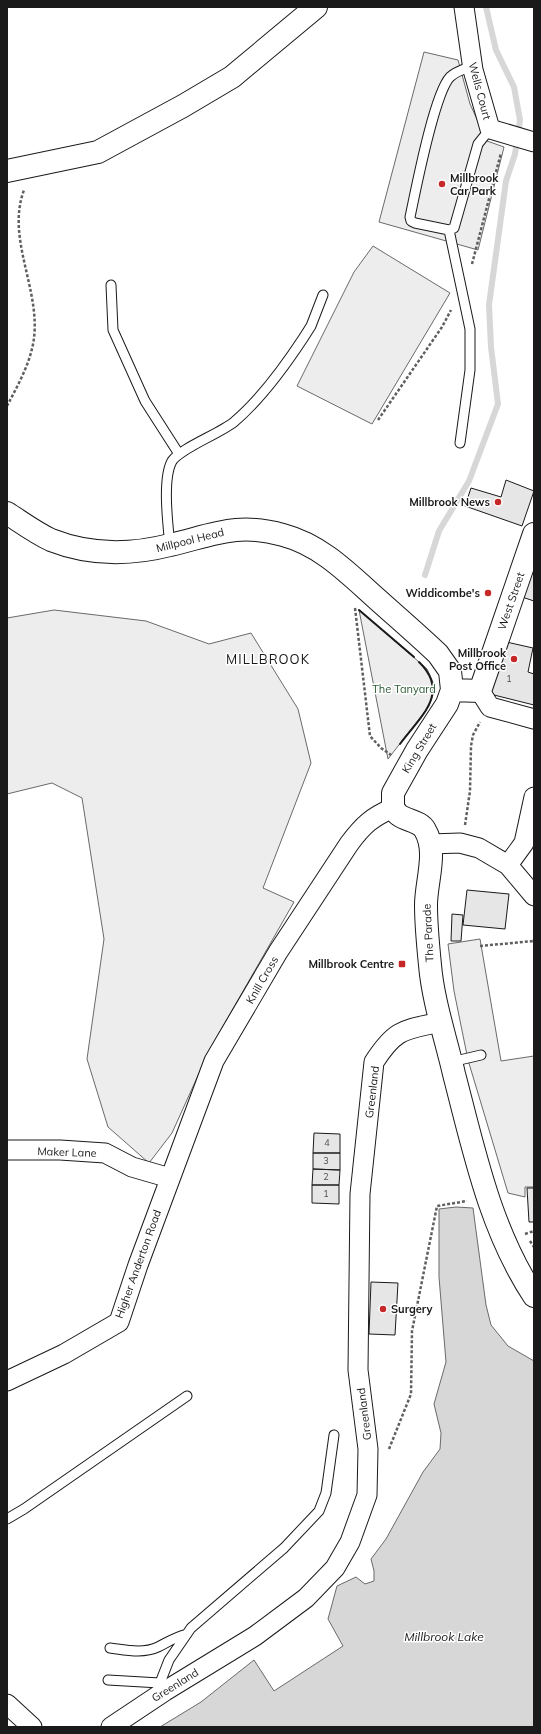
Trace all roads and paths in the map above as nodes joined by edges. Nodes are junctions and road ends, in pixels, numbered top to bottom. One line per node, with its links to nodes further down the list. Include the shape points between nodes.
1 (316, 7): 6 (street, via 232,77 183,106 98,152)
2 (464, 7): 3 (street, Wells Court)
3 (472, 66): 4 (street, Wells Court); 8 (lane, via 450,77 442,90 410,217 415,223)
4 (497, 131): 5 (street); 8 (lane, via 478,144 457,223)
5 (530, 141)
6 (36, 166): 7 (street); 11 (path, via 18,210 20,238 34,316 34,338 30,358)
7 (7, 171)
8 (449, 230): 12 (lane, via 470,329 470,370)
9 (111, 285): 13 (lane, via 113,330 145,401)
10 (323, 295): 13 (lane, via 304,338 248,408 233,422)
11 (7, 406)
12 (460, 443)
13 (179, 454): 16 (lane, via 170,465 168,478 166,504)
14 (7, 513): 16 (street, Millpool Head, via 50,539 77,548 110,552)
15 (534, 534): 19 (street, West Street)
16 (170, 546): 18 (street, Millpool Head, via 223,530 255,529 284,535 313,546 342,567 438,654 450,671)
17 (355, 609): 21 (path, via 370,736 381,748)
18 (452, 690): 19 (street); 21 (street, King Street, via 447,704)
19 (485, 699): 20 (street); 24 (path, via 473,735 468,811)
20 (534, 719)
21 (408, 766): 23 (street, King Street, via 393,793)
22 (534, 796): 26 (street, via 524,842)
23 (393, 808): 25 (street, via 399,815 425,829); 34 (street, Knill Cross, via 375,816 360,829 278,952 214,1061)
24 (460, 843): 25 (street); 26 (street, via 479,848)
25 (430, 844): 30 (street, The Parade, via 426,903 430,966)
26 (508, 865): 27 (street)
27 (534, 896)
28 (534, 941): 29 (path)
29 (480, 946)
30 (441, 1022): 32 (street, The Parade); 43 (street, Greenland, via 404,1030 386,1043 374,1062 360,1194 358,1370 368,1448 367,1495 350,1542 335,1568 306,1598 254,1636)
31 (481, 1055): 32 (lane)
32 (451, 1062): 35 (street, The Parade, via 493,1217 520,1275)
33 (7, 1150): 34 (street, Maker Lane, via 105,1153 132,1167)
34 (170, 1178): 36 (street, Higher Anderton Road, via 119,1322 64,1354)
35 (534, 1296)
36 (7, 1381)
37 (187, 1396): 39 (lane)
38 (334, 1435): 40 (lane, via 326,1493 319,1511 284,1548 203,1617)
39 (7, 1520)
40 (187, 1634): 41 (lane, via 149,1650 138,1652); 43 (lane, via 169,1660)
41 (110, 1648)
42 (108, 1680): 43 (lane)
43 (163, 1687): 46 (street, Greenland)
44 (7, 1704): 45 (street)
45 (32, 1727)
46 (112, 1727)

